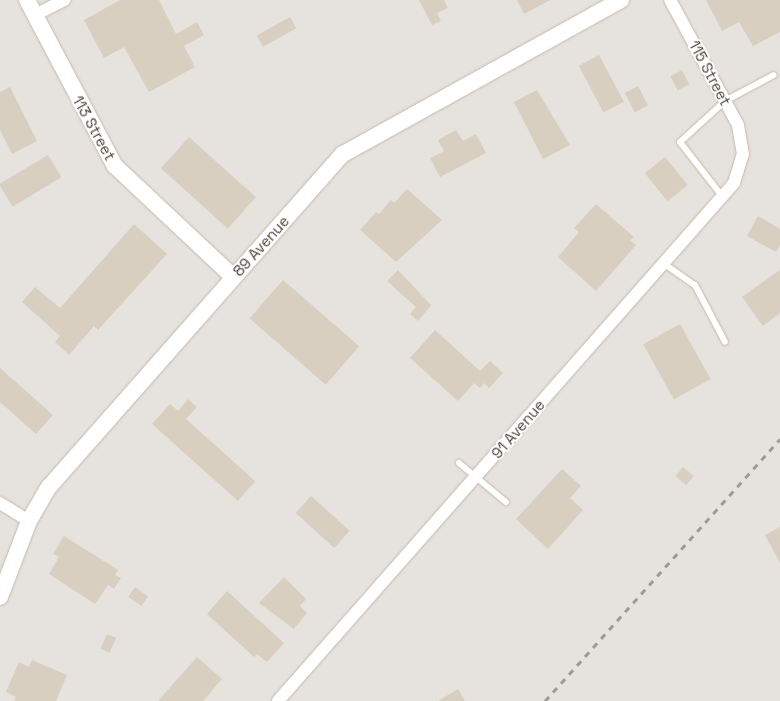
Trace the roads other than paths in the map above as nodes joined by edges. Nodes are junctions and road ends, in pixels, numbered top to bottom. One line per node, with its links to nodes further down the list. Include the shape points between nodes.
1 (27, 0): 5 (street, 113 Street)
2 (64, 0): 5 (street)
3 (621, 0): 11 (street, 89 Avenue, via 343,154)
4 (670, 0): 7 (street, 115 Street)
5 (35, 15): 11 (street, 113 Street, via 115,166)
6 (774, 75): 7 (lane)
7 (725, 101): 8 (street, 115 Street, via 738,125); 9 (lane, via 680,142)
8 (742, 149): 9 (street, 91 Avenue, via 734,183)
9 (722, 196): 10 (street, 91 Avenue)
10 (663, 263): 12 (lane, via 695,285); 14 (street, 91 Avenue)
11 (233, 277): 17 (street, 89 Avenue, via 49,488)
12 (725, 342)
13 (460, 462): 14 (lane)
14 (476, 476): 15 (lane); 19 (street, 91 Avenue)
15 (506, 502)
16 (0, 503): 17 (street)
17 (29, 521): 18 (street, 89 Avenue)
18 (0, 597)
19 (278, 701)

